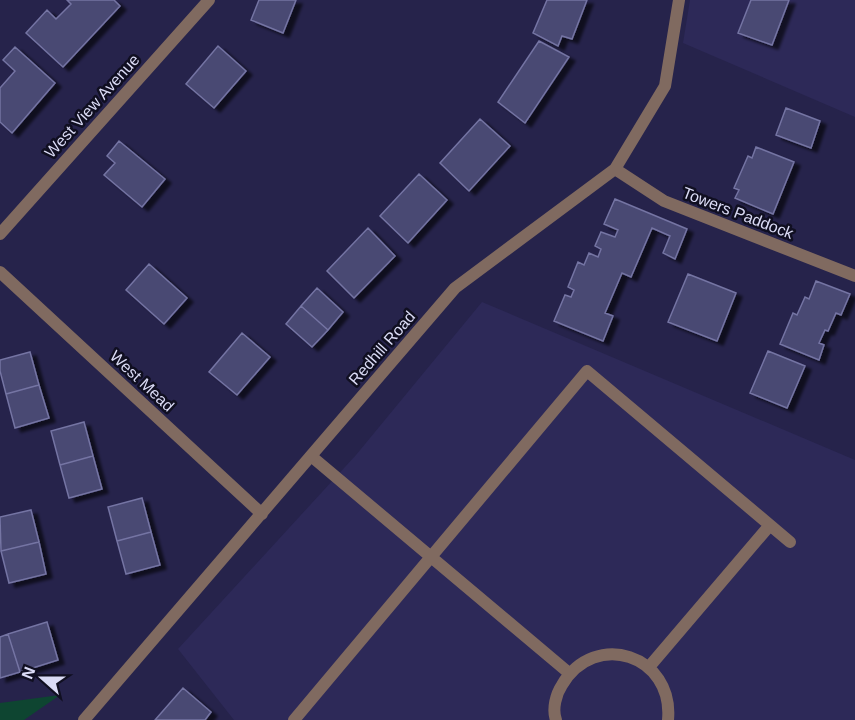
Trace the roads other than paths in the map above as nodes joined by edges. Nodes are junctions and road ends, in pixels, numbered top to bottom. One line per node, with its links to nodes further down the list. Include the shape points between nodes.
1 (209, 0): 4 (street, West View Avenue)
2 (679, 0): 3 (street, Redhill Road, via 665,86)
3 (615, 169): 6 (street, Towers Paddock, via 664,201); 7 (street, Redhill Road, via 455,288)
4 (0, 234)
5 (0, 272): 8 (street, West Mead)
6 (855, 276)
7 (311, 456): 8 (street, Redhill Road); 11 (street)
8 (262, 514): 14 (street, Redhill Road)
9 (770, 525): 10 (street); 11 (street, via 587,371); 12 (street)
10 (790, 542)
11 (432, 556): 13 (street); 15 (street)
12 (649, 667): 13 (street, via 630,656 608,654 586,659); 17 (street, via 663,685)
13 (569, 673): 16 (street, via 557,693)
14 (84, 720)
15 (294, 720)
16 (556, 720)
17 (668, 720)

